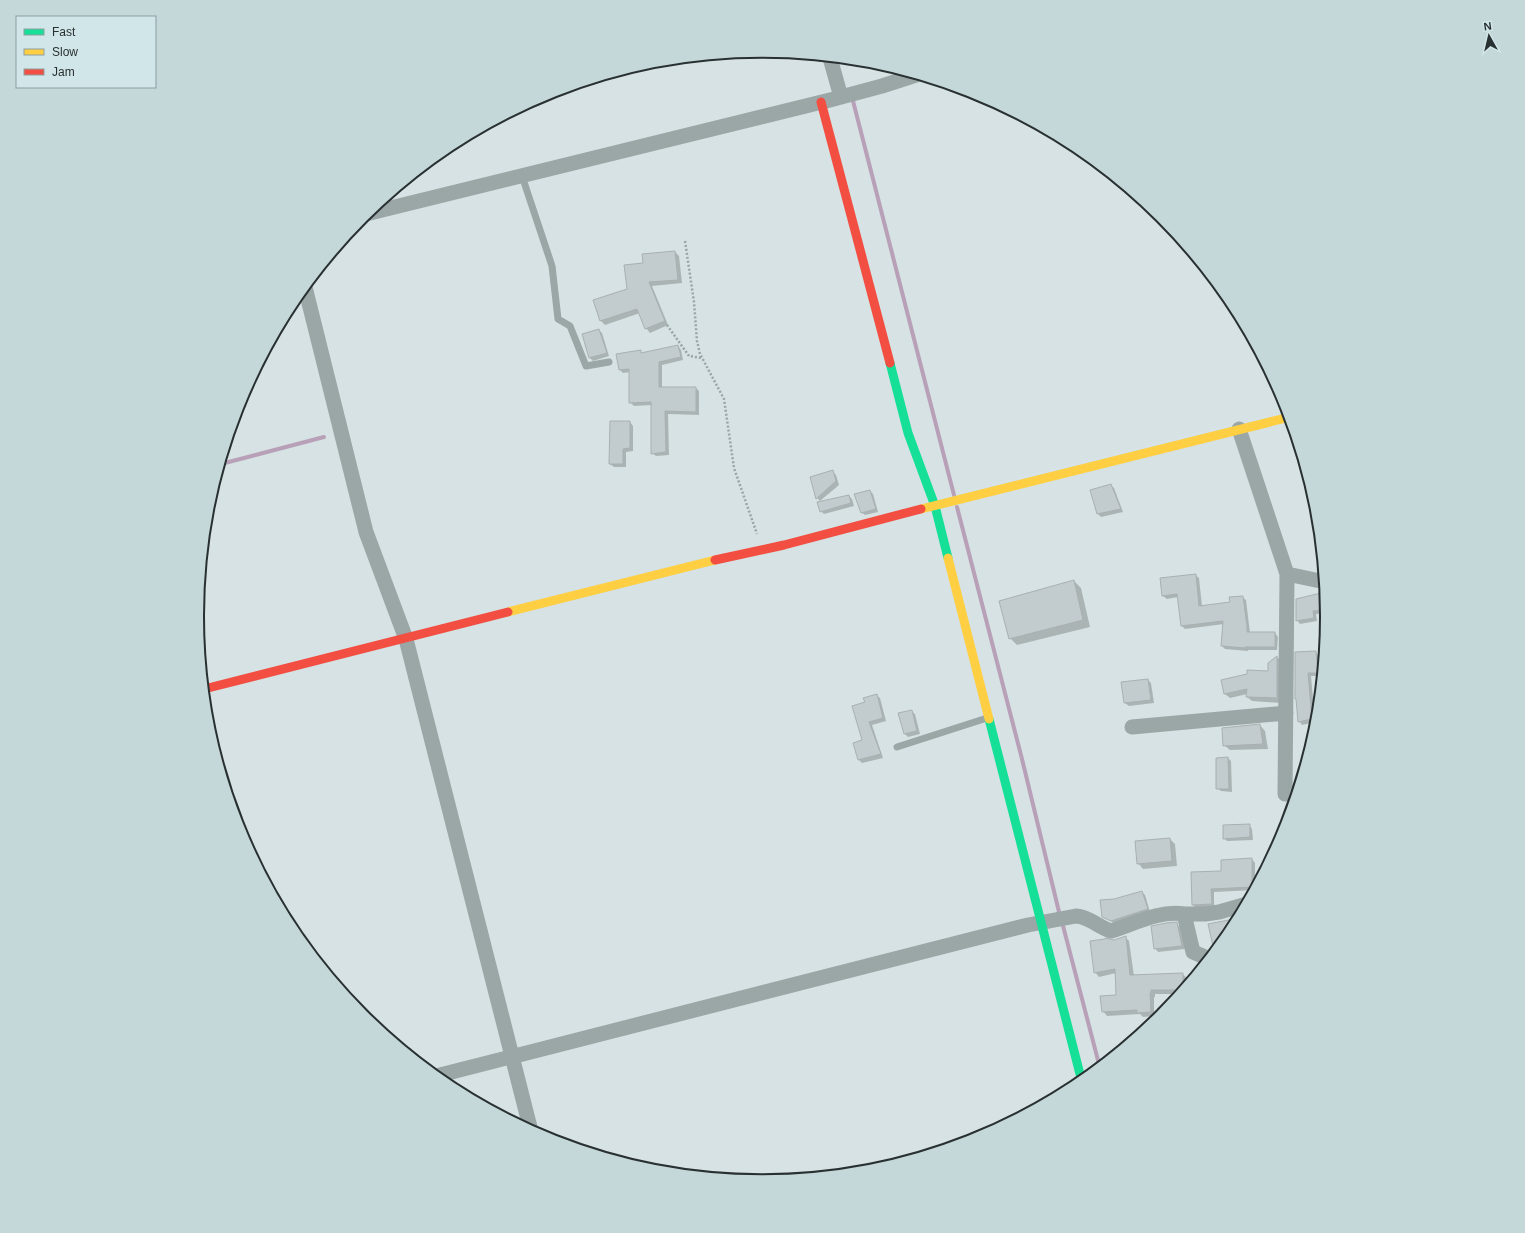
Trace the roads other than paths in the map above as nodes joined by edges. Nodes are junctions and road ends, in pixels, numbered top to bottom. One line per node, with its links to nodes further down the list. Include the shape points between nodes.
1 (830, 62): 3 (street)
2 (909, 77): 3 (street)
3 (831, 100): 4 (street); 10 (street, via 908,433)
4 (522, 176): 5 (street); 7 (lane, via 552,266 558,320 570,326 586,366)
5 (380, 211)
6 (307, 294): 13 (street, via 366,532)
7 (609, 362)
8 (1284, 418): 9 (street)
9 (1239, 429): 10 (street); 11 (street)
10 (935, 506): 13 (street); 16 (street)
11 (1287, 574): 12 (street); 15 (street)
12 (1320, 581)
13 (406, 639): 14 (street); 24 (street)
14 (209, 688)
15 (1286, 713): 17 (street); 19 (street, via 1285,794)
16 (990, 717): 18 (lane); 22 (street)
17 (1132, 727)
18 (896, 747)
19 (1292, 793)
20 (1240, 906): 21 (street, via 1205,914)
21 (1184, 914): 22 (street, via 1156,916 1111,931 1084,917 1076,916); 23 (street, via 1193,952)
22 (1045, 922): 24 (street); 26 (street)
23 (1205, 957)
24 (512, 1056): 25 (street); 27 (street)
25 (443, 1074)
26 (1081, 1076)
27 (529, 1123)

